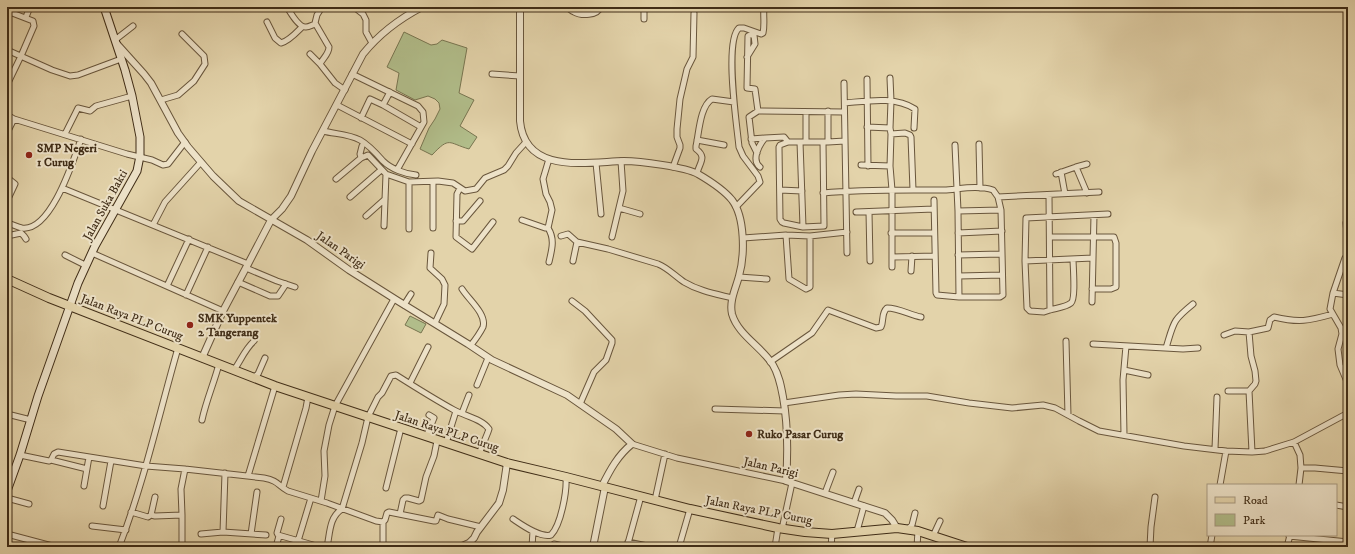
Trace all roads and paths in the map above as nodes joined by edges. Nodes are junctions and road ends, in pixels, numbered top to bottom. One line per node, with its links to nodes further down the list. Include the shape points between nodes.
1 (30, 7): 14 (street)
2 (104, 7): 21 (main road, Jalan Parigi)
3 (286, 7): 19 (street)
4 (322, 7): 17 (street)
5 (354, 7): 22 (street, via 366,20 366,32)
6 (422, 7): 22 (street, via 395,22)
7 (521, 7): 31 (street)
8 (566, 7): 9 (street, via 576,13 586,14 596,12)
9 (600, 7)
10 (644, 7): 15 (street)
11 (764, 7): 41 (street, via 763,33 739,28 734,35)
12 (7, 10): 14 (street)
13 (694, 13): 87 (street, via 693,57 687,69 680,99 677,137 680,148)
14 (26, 17): 25 (street, via 33,21 34,26)
15 (644, 19)
16 (267, 22): 19 (street, via 275,38 283,43)
17 (315, 24): 19 (street); 28 (street, via 329,47)
18 (133, 26): 21 (street)
19 (302, 27)
20 (182, 34): 39 (street, via 204,56 205,64 194,81 178,95)
21 (115, 41): 27 (main road, Jalan Suka Bakti); 39 (street, Jalan Parigi, via 144,74)
22 (372, 43): 29 (street)
23 (7, 50): 25 (street)
24 (310, 54): 28 (street)
25 (21, 56): 27 (street, via 70,76); 35 (street)
26 (748, 57): 46 (street, via 747,88 755,89)
27 (121, 59): 38 (main road, Jalan Suka Bakti)
28 (320, 64): 36 (street, via 335,83)
29 (352, 74): 36 (street); 37 (street)
30 (492, 74): 31 (street)
31 (520, 76): 67 (street, via 520,127)
32 (890, 78): 40 (street)
33 (867, 80): 42 (street)
34 (844, 83): 43 (street)
35 (7, 85)
36 (345, 90): 44 (street)
37 (390, 92): 45 (street); 53 (street, via 418,106 424,117)
38 (132, 96): 59 (street, via 96,106 90,111 78,108); 77 (main road, Jalan Suka Bakti, via 140,137)
39 (161, 100): 66 (street, Jalan Parigi, via 170,120)
40 (892, 101): 42 (street); 55 (street, via 916,110); 57 (street)
41 (734, 102): 64 (street, via 713,99 708,102); 118 (street, via 739,147 760,182)
42 (867, 102): 43 (street); 54 (street)
43 (845, 103): 49 (street)
44 (337, 105): 51 (street); 56 (street)
45 (383, 105): 51 (street, via 370,99); 53 (street)
46 (758, 111): 48 (street); 62 (street, via 749,116)
47 (828, 111): 48 (street); 49 (street); 70 (street)
48 (806, 112): 63 (street)
49 (844, 112): 65 (street)
50 (7, 116): 52 (street)
51 (361, 118): 71 (street)
52 (14, 119): 58 (street); 59 (street)
53 (421, 126): 71 (street)
54 (867, 128): 57 (street); 85 (street)
55 (914, 128)
56 (323, 131): 90 (street, via 360,140); 133 (street, via 291,196)
57 (890, 131): 86 (street); 104 (street, via 905,133 911,137)
58 (7, 134)
59 (65, 134): 61 (street)
60 (765, 138): 62 (street); 68 (street, via 784,137); 76 (street)
61 (81, 139): 77 (street); 98 (street)
62 (751, 139): 76 (street)
63 (806, 139)
64 (697, 140): 73 (street); 92 (street, via 695,148 702,156)
65 (845, 141): 70 (street); 106 (street)
66 (185, 142): 77 (street, via 166,165); 80 (street, Jalan Parigi)
67 (526, 142): 79 (street, via 533,151); 99 (street, via 504,170 485,178 476,188 466,191)
68 (788, 142): 69 (street); 102 (street, via 779,147)
69 (800, 142): 70 (street); 105 (street)
70 (826, 142): 108 (street)
71 (412, 144): 90 (street)
72 (979, 144): 100 (street)
73 (724, 145)
74 (955, 145): 101 (street)
75 (362, 146): 78 (street)
76 (757, 153): 88 (street, via 756,162)
77 (140, 156): 121 (main road, Jalan Suka Bakti, via 137,172)
78 (361, 158): 91 (street, via 368,155); 94 (street)
79 (549, 159): 82 (street, via 558,162); 143 (street, via 543,179 552,210)
80 (200, 162): 133 (street, Jalan Parigi, via 239,202); 139 (street, via 164,202)
81 (621, 162): 82 (street); 87 (street); 119 (street, via 623,191)
82 (596, 163): 127 (street)
83 (1086, 164): 89 (street)
84 (861, 165): 85 (street)
85 (868, 166): 86 (street)
86 (890, 166): 103 (street)
87 (673, 167): 92 (street)
88 (760, 167)
89 (1076, 167): 109 (street); 111 (street, via 1059,173)
90 (397, 170): 93 (street)
91 (383, 172): 96 (street); 112 (street); 114 (street)
92 (697, 173): 118 (street, via 727,194)
93 (416, 175)
94 (336, 179)
95 (10, 180): 116 (street, via 15,184)
96 (409, 182): 97 (street); 144 (street)
97 (433, 182): 99 (street, via 453,183); 142 (street)
98 (62, 188): 121 (street); 137 (street, via 40,222 22,228)
99 (460, 188): 135 (street, via 457,194)
100 (980, 188): 101 (street); 113 (street, via 993,190)
101 (957, 189): 104 (street); 124 (street)
102 (780, 190): 105 (street); 141 (street, via 782,222)
103 (892, 190): 104 (street); 106 (street); 123 (street)
104 (913, 190)
105 (802, 191): 141 (street)
106 (846, 191): 108 (street); 146 (street)
107 (1099, 192): 109 (street)
108 (823, 193): 141 (street, via 824,226)
109 (1087, 193): 111 (street)
110 (1050, 194): 111 (street); 113 (street); 132 (street)
111 (1065, 194)
112 (350, 197)
113 (998, 197): 122 (street)
114 (385, 199): 131 (street); 140 (street)
115 (934, 200): 120 (street)
116 (7, 201)
117 (480, 201): 135 (street, via 463,221)
118 (736, 207): 157 (street)
119 (619, 208): 128 (street); 154 (street)
120 (934, 209): 123 (street); 148 (street)
121 (116, 210): 139 (street); 163 (main road, Jalan Suka Bakti)
122 (1001, 210): 124 (street); 145 (street)
123 (892, 211): 126 (street); 147 (street)
124 (958, 211): 149 (street)
125 (856, 212): 126 (street)
126 (869, 212): 179 (street)
127 (601, 214)
128 (640, 214)
129 (1108, 214): 130 (street)
130 (1094, 215): 132 (street); 156 (street)
131 (366, 216)
132 (1050, 216): 155 (street); 177 (street, via 1025,218)
133 (271, 220): 181 (street); 201 (street, Jalan Parigi, via 292,230)
134 (522, 220): 143 (street)
135 (456, 221): 136 (street, via 456,237 472,249)
136 (493, 222)
137 (7, 223)
138 (1346, 223): 161 (street)
139 (153, 225): 159 (street)
140 (384, 226)
141 (803, 227)
142 (433, 228)
143 (548, 228): 178 (street, via 553,244)
144 (409, 229)
145 (1002, 231): 149 (street); 167 (street)
146 (847, 232): 153 (street); 164 (street)
147 (891, 233): 148 (street); 172 (street)
148 (934, 233): 171 (street)
149 (958, 233): 166 (street)
150 (786, 235): 153 (street); 153 (street, via 789,279 806,289 810,287); 157 (street)
151 (7, 236): 158 (street, via 21,234)
152 (561, 236): 160 (street, via 568,234)
153 (810, 236)
154 (612, 237)
155 (1050, 237): 156 (street); 174 (street)
156 (1094, 237): 173 (street); 194 (street, via 1113,236 1115,239 1116,287)
157 (743, 238): 186 (street)
158 (26, 239)
159 (189, 239): 162 (street); 191 (street)
160 (577, 242): 176 (street); 200 (street, via 658,264 700,290)
161 (1348, 245)
162 (208, 248): 181 (street); 197 (street)
163 (92, 252): 180 (main road, Jalan Suka Bakti); 191 (street)
164 (847, 253)
165 (431, 254): 211 (street, via 430,269 445,285 444,304)
166 (958, 254): 167 (street); 185 (street)
167 (1002, 254): 184 (street)
168 (1348, 254): 195 (street)
169 (65, 255): 180 (street)
170 (912, 256): 171 (street); 172 (street); 183 (street)
171 (935, 256): 199 (street, via 937,295)
172 (892, 257): 182 (street)
173 (1094, 258): 175 (street); 194 (street)
174 (1050, 259): 175 (street); 177 (street); 207 (street)
175 (1073, 259): 207 (street, via 1073,300 1060,308)
176 (573, 261)
177 (1025, 261): 207 (street, via 1028,310)
178 (549, 262)
179 (870, 262)
180 (85, 265): 206 (main road, Jalan Suka Bakti)
181 (247, 266): 189 (street); 190 (street)
182 (892, 267)
183 (912, 271)
184 (1002, 275): 185 (street); 199 (street, via 1002,296)
185 (959, 276): 199 (street)
186 (739, 277): 188 (street); 200 (street)
187 (7, 279): 206 (main road, Jalan Raya PLP Curug)
188 (767, 279)
189 (238, 282): 190 (street, via 271,297 278,296); 208 (street)
190 (286, 284): 192 (street)
191 (167, 286): 197 (street)
192 (295, 287)
193 (462, 289): 217 (street, via 479,310 484,321)
194 (1092, 289): 203 (street)
195 (1333, 293): 198 (street); 209 (street, via 1330,306)
196 (411, 294): 205 (street)
197 (186, 295): 208 (street)
198 (1348, 295)
199 (959, 297)
200 (732, 298): 226 (street, via 732,313 737,324)
201 (394, 299): 205 (street, Jalan Parigi); 243 (street)
202 (572, 301): 242 (street, via 612,340 606,360 594,372)
203 (1092, 302)
204 (1193, 304): 221 (street, via 1176,319)
205 (404, 305): 211 (street, Jalan Parigi)
206 (70, 306): 220 (main road, Jalan Raya PLP Curug); 253 (main road, Jalan Suka Bakti)
207 (1050, 310)
208 (223, 311): 223 (street)
209 (1333, 314): 212 (street, via 1301,321 1273,318 1268,328); 233 (street, via 1342,328 1338,349 1340,365)
210 (921, 317): 226 (street, via 887,308 883,313 882,325 876,328 828,310 812,333)
211 (435, 323): 217 (street, Jalan Parigi)
212 (1249, 332): 213 (street, via 1235,331); 237 (street, via 1256,381)
213 (1224, 335)
214 (254, 341): 228 (street)
215 (1066, 341): 251 (street)
216 (1093, 344): 218 (street)
217 (471, 345): 225 (street, Jalan Parigi)
218 (1126, 346): 221 (street); 229 (street)
219 (428, 347): 232 (street)
220 (178, 348): 223 (main road, Jalan Raya PLP Curug); 271 (street)
221 (1166, 348): 222 (street)
222 (1198, 348)
223 (202, 358): 227 (main road, Jalan Raya PLP Curug)
224 (265, 358): 231 (street)
225 (488, 358): 234 (street); 242 (street, Jalan Parigi, via 557,390)
226 (770, 362): 241 (street, via 778,376)
227 (219, 364): 228 (main road, Jalan Raya PLP Curug); 254 (street)
228 (234, 370): 231 (main road, Jalan Raya PLP Curug)
229 (1124, 370): 230 (street); 256 (street)
230 (1148, 375)
231 (254, 377): 235 (main road, Jalan Raya PLP Curug)
232 (410, 383): 245 (street); 252 (street, via 396,375 391,376)
233 (1348, 384)
234 (477, 385)
235 (275, 386): 239 (main road, Jalan Raya PLP Curug); 278 (street)
236 (1228, 391): 237 (street)
237 (1249, 391): 263 (street)
238 (469, 395): 247 (street)
239 (308, 397): 243 (main road, Jalan Raya PLP Curug); 284 (street)
240 (1217, 397): 261 (street)
241 (784, 403): 246 (street); 251 (street, via 851,395 927,396 1012,408 1049,406)
242 (580, 404): 260 (street, Jalan Parigi, via 616,429)
243 (335, 406): 252 (main road, Jalan Raya PLP Curug); 297 (street, via 324,451)
244 (715, 409): 246 (street)
245 (456, 411): 247 (street); 258 (street)
246 (785, 411): 280 (street)
247 (462, 413): 265 (street, via 488,427)
248 (1348, 413): 259 (street)
249 (7, 414): 253 (street)
250 (429, 415): 257 (street, via 434,418)
251 (1068, 415): 256 (street, via 1099,431)
252 (368, 417): 255 (main road, Jalan Raya PLP Curug); 304 (street)
253 (30, 420): 264 (main road, Jalan Suka Bakti)
254 (202, 420)
255 (401, 428): 257 (main road, Jalan Raya PLP Curug); 286 (street)
256 (1124, 435): 261 (street)
257 (426, 437): 258 (main road, Jalan Raya PLP Curug)
258 (442, 442): 265 (main road, Jalan Raya PLP Curug); 308 (street, via 426,477 421,500 405,498)
259 (1294, 442): 263 (street); 272 (street)
260 (632, 444): 266 (street, Jalan Parigi); 285 (street, via 620,455)
261 (1215, 449): 262 (street)
262 (1226, 451): 263 (street); 281 (street)
263 (1252, 452)
264 (20, 454): 268 (street); 288 (main road, Jalan Suka Bakti)
265 (479, 454): 270 (main road, Jalan Raya PLP Curug)
266 (665, 454): 280 (street, Jalan Parigi); 296 (street)
267 (90, 457): 268 (street, via 56,452); 269 (street); 273 (street)
268 (51, 460): 273 (street)
269 (111, 461): 271 (street); 301 (street)
270 (507, 463): 279 (main road, Jalan Raya PLP Curug); 316 (street, via 500,503)
271 (146, 466): 274 (street); 306 (street)
272 (1302, 468): 275 (street); 282 (street)
273 (87, 469): 283 (street)
274 (185, 469): 277 (street); 310 (street, via 181,489)
275 (1348, 471)
276 (833, 472): 290 (street)
277 (226, 473): 278 (street); 323 (street)
278 (248, 476): 284 (street, via 272,480)
279 (566, 477): 285 (main road, Jalan Raya PLP Curug); 321 (street, via 567,488 553,533 544,535)
280 (789, 482): 290 (street, Jalan Parigi); 317 (street)
281 (1220, 484)
282 (1299, 484)
283 (84, 486)
284 (283, 487): 295 (street)
285 (604, 487): 291 (main road, Jalan Raya PLP Curug); 350 (street)
286 (386, 488)
287 (859, 489): 298 (street)
288 (7, 491)
289 (257, 492): 327 (street)
290 (825, 493): 298 (street, Jalan Parigi)
291 (641, 496): 296 (main road, Jalan Raya PLP Curug); 338 (street)
292 (155, 497): 309 (street)
293 (1155, 497): 357 (street)
294 (7, 498): 299 (street)
295 (311, 498): 297 (street); 335 (street)
296 (655, 500): 305 (main road, Jalan Raya PLP Curug)
297 (321, 501): 304 (street)
298 (854, 503): 302 (street, Jalan Parigi)
299 (29, 504)
300 (1337, 505): 303 (street)
301 (103, 506)
302 (864, 506): 318 (street, Jalan Parigi, via 885,513); 324 (street)
303 (1348, 507)
304 (342, 508): 314 (street); 345 (street, via 333,517)
305 (690, 509): 317 (main road, Jalan Raya PLP Curug); 352 (street)
306 (132, 512): 309 (street, via 148,517); 320 (street)
307 (915, 513): 319 (street, via 912,525)
308 (400, 514): 314 (street, via 388,512); 316 (street, via 434,521 438,515)
309 (151, 515): 310 (street)
310 (182, 515): 342 (street)
311 (281, 519): 330 (street, via 277,533)
312 (513, 519): 321 (street)
313 (940, 521): 331 (street)
314 (383, 522): 346 (street)
315 (92, 526): 320 (street)
316 (481, 527): 347 (street, via 470,542)
317 (780, 528): 328 (main road, Jalan Raya PLP Curug); 353 (street)
318 (897, 528): 319 (main road, Jalan Raya PLP Curug); 324 (main road, Jalan Raya PLP Curug)
319 (908, 529): 322 (main road, Jalan Raya PLP Curug)
320 (126, 530): 341 (street)
321 (533, 531): 348 (street)
322 (918, 531): 331 (main road, Jalan Raya PLP Curug); 355 (street)
323 (223, 532): 326 (street); 327 (street)
324 (857, 532): 328 (main road, Jalan Raya PLP Curug)
325 (7, 534): 340 (street)
326 (201, 534)
327 (251, 534): 329 (street)
328 (832, 534): 354 (street)
329 (266, 535)
330 (279, 536): 335 (street); 343 (street)
331 (933, 536): 339 (main road, Jalan Raya PLP Curug)
332 (1212, 536): 358 (street)
333 (1290, 536): 359 (street)
334 (1298, 536): 336 (street)
335 (298, 541): 344 (street)
336 (1348, 542)
337 (554, 544): 349 (street)
338 (628, 544): 351 (street)
339 (950, 544): 356 (main road, Jalan Raya PLP Curug)
340 (56, 547)
341 (119, 547)
342 (182, 547)
343 (276, 547)
344 (320, 547)
345 (327, 547)
346 (383, 547)
347 (460, 547)
348 (532, 547)
349 (567, 547)
350 (593, 547)
351 (652, 547)
352 (679, 547)
353 (775, 547)
354 (831, 547)
355 (918, 547)
356 (967, 547)
357 (1150, 547)
358 (1210, 547)
359 (1287, 547)

